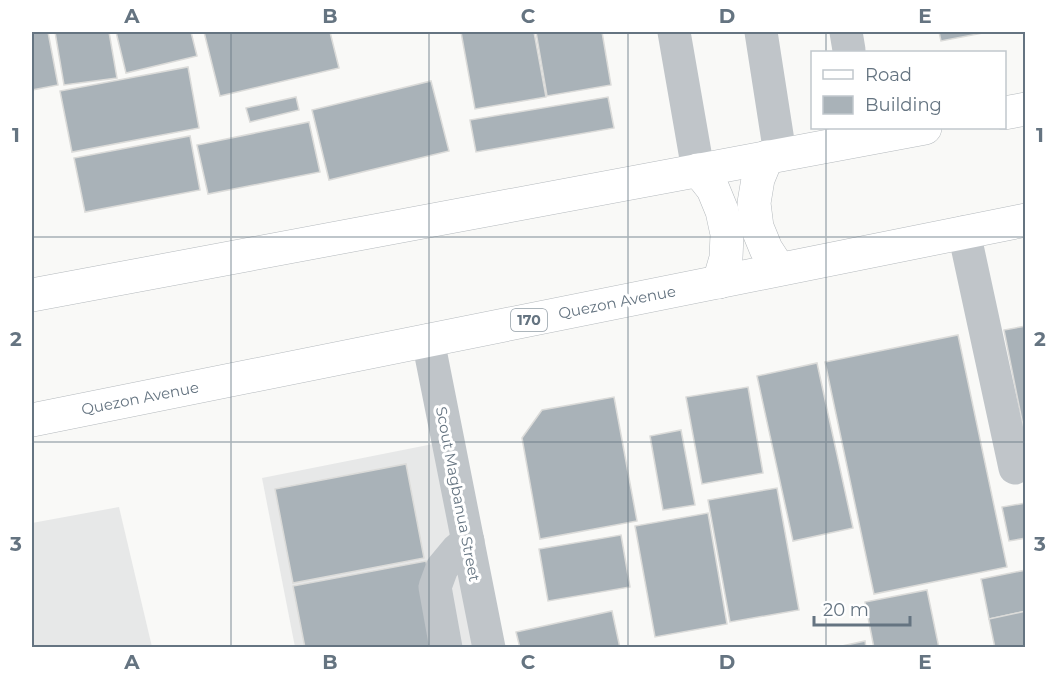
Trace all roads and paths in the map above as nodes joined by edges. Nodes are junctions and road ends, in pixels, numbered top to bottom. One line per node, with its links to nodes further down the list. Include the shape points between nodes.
1 (674, 32): 7 (street)
2 (761, 32): 6 (street)
3 (1026, 109): 4 (main road)
4 (1006, 113)
5 (920, 129): 6 (main road)
6 (773, 156): 7 (main road); 10 (main road, via 758,179 754,203 757,226)
7 (698, 170): 11 (main road, via 713,189 725,223 726,258); 12 (main road)
8 (1026, 220): 9 (main road, Quezon Avenue / 170)
9 (964, 232): 10 (main road, Quezon Avenue / 170); 15 (street)
10 (779, 269): 11 (main road, Quezon Avenue / 170)
11 (719, 282): 13 (main road, Quezon Avenue / 170)
12 (32, 295)
13 (428, 340): 14 (main road, Quezon Avenue / 170); 16 (street, Scout Magbanua Street)
14 (32, 420)
15 (1015, 468)
16 (468, 541): 17 (street, via 442,568 435,587); 18 (street, Scout Magbanua Street)
17 (446, 648)
18 (489, 648)

